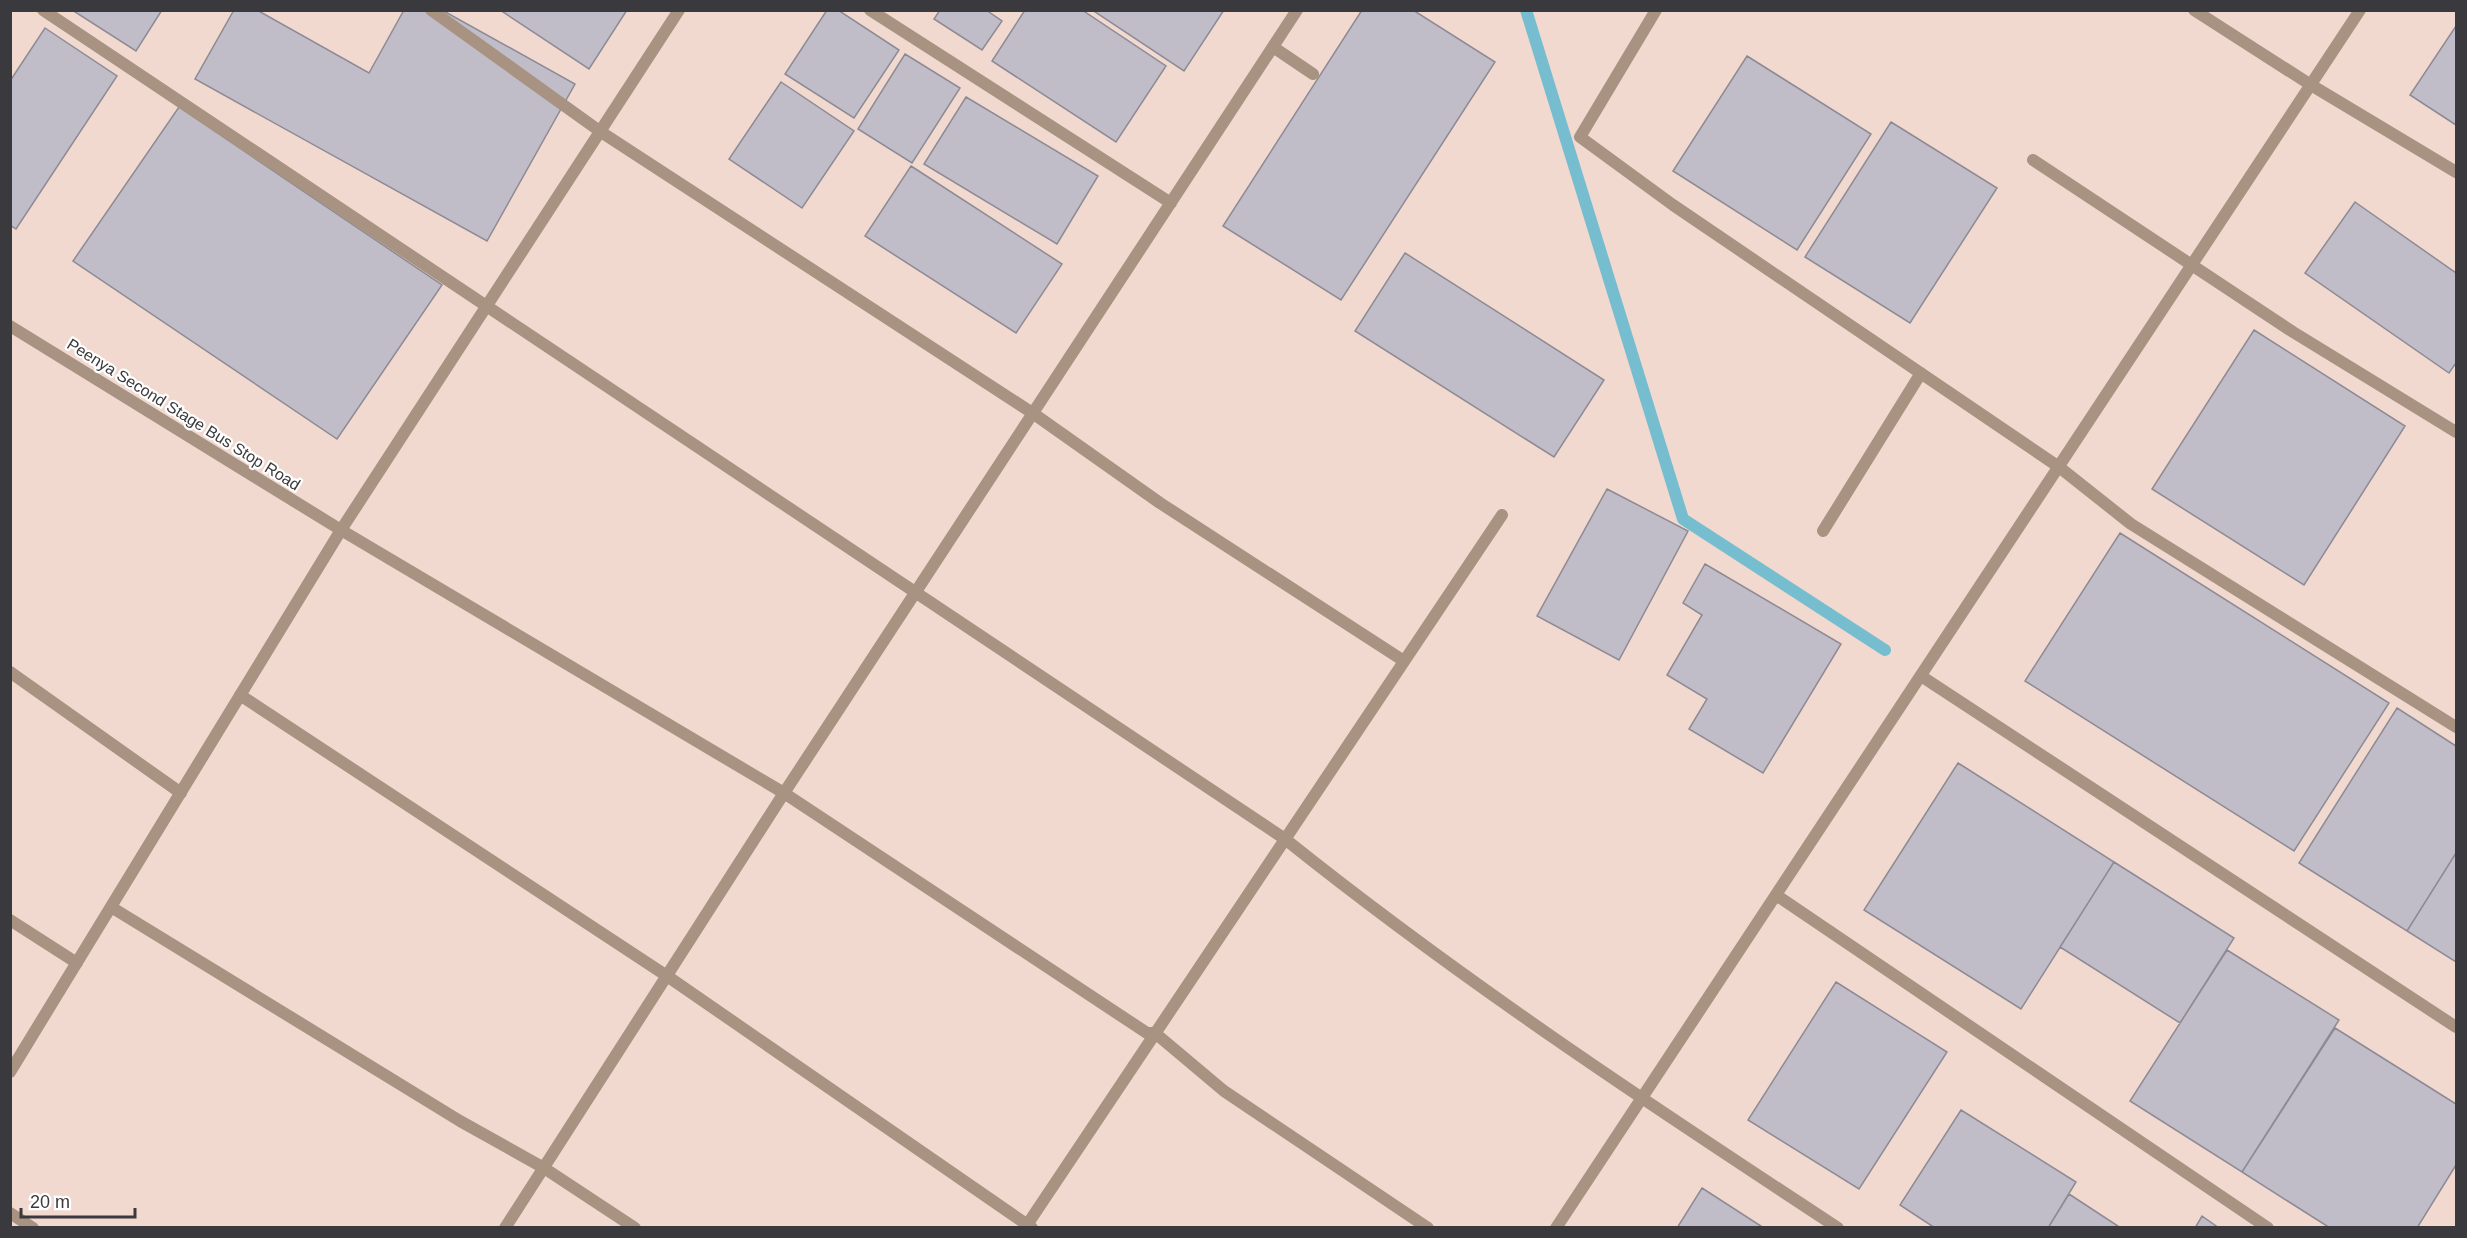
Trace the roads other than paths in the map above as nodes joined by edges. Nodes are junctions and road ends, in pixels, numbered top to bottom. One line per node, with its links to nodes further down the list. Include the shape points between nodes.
1 (43, 10): 17 (street)
2 (431, 10): 12 (street)
3 (680, 10): 12 (street)
4 (870, 10): 15 (street)
5 (1297, 10): 9 (street)
6 (1656, 10): 19 (street, via 1580,137)
7 (2193, 10): 11 (street)
8 (2360, 10): 11 (street)
9 (1273, 47): 10 (street); 15 (street)
10 (1313, 74)
11 (2311, 85): 14 (street); 16 (street)
12 (601, 132): 17 (street); 20 (street)
13 (2033, 160): 16 (street)
14 (2457, 172)
15 (1171, 204): 20 (street)
16 (2191, 266): 21 (street); 22 (street)
17 (486, 306): 24 (street); 26 (street)
18 (10, 326): 24 (street, Peenya Second Stage Bus Stop Road)
19 (1921, 374): 22 (street); 25 (street)
20 (1034, 414): 26 (street); 27 (street, via 1160,503)
21 (2457, 432)
22 (2058, 467): 29 (street); 31 (street, via 2131,524)
23 (1502, 515): 27 (street)
24 (341, 530): 30 (street); 33 (street, Peenya Second Stage Bus Stop Road)
25 (1823, 531)
26 (916, 593): 33 (street); 34 (street)
27 (1404, 661): 34 (street)
28 (10, 672): 32 (street)
29 (1921, 676): 35 (street); 40 (street)
30 (240, 695): 32 (street); 39 (street)
31 (2457, 727)
32 (181, 793): 36 (street)
33 (784, 793): 39 (street); 41 (street, Peenya Second Stage Bus Stop Road, via 1147,1033)
34 (1285, 839): 41 (street); 43 (street, via 1363,902)
35 (1776, 895): 43 (street); 53 (street)
36 (111, 907): 38 (street); 44 (street, via 460,1121)
37 (10, 920): 38 (street)
38 (77, 963): 42 (street)
39 (667, 976): 44 (street); 46 (street)
40 (2457, 1027)
41 (1155, 1033): 46 (street); 50 (street, Peenya Second Stage Bus Stop Road, via 1224,1091)
42 (10, 1072)
43 (1641, 1099): 51 (street); 52 (street)
44 (544, 1168): 48 (street); 49 (street)
45 (10, 1213): 47 (street)
46 (1028, 1226)
47 (33, 1227)
48 (505, 1227)
49 (635, 1227)
50 (1428, 1227)
51 (1556, 1227)
52 (1838, 1227)
53 (2268, 1227)

